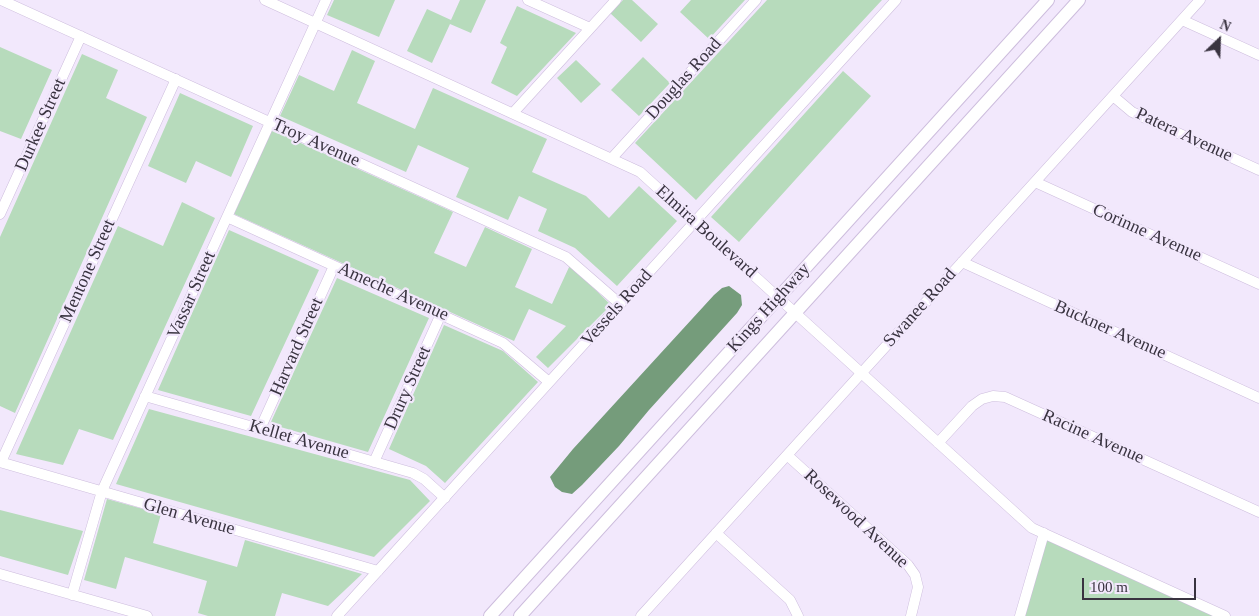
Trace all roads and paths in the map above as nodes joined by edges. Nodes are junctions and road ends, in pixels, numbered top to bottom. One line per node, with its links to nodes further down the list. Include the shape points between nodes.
1 (1, 0): 14 (street, Troy Avenue)
2 (264, 0): 12 (street, Elmira Boulevard)
3 (326, 0): 12 (street, Vassar Street)
4 (528, 0): 13 (street)
5 (616, 0): 13 (street)
6 (756, 0): 20 (street, Douglas Road)
7 (896, 0): 25 (street, Vessels Road)
8 (1048, 0): 29 (main road, Kings Highway)
9 (1078, 0): 31 (main road, Kings Highway)
10 (1200, 0): 11 (street, Swanee Road)
11 (1182, 20): 15 (street); 17 (street, Swanee Road)
12 (315, 23): 18 (street, Elmira Boulevard); 19 (street, Vassar Street)
13 (590, 28): 18 (street)
14 (81, 36): 16 (street, Troy Avenue); 23 (street, Durkee Street)
15 (1259, 55)
16 (176, 79): 19 (street, Troy Avenue); 40 (street, Mentone Street)
17 (1112, 96): 21 (street, Patera Avenue, via 1132,112); 22 (street, Swanee Road)
18 (513, 113): 20 (street, Elmira Boulevard)
19 (270, 122): 24 (street, Vassar Street); 30 (street, Troy Avenue, via 566,257)
20 (612, 158): 25 (street, Elmira Boulevard, via 640,172)
21 (1259, 170)
22 (1035, 182): 26 (street, Swanee Road); 28 (street, Corinne Avenue)
23 (0, 214)
24 (227, 217): 27 (street, Ameche Avenue); 35 (street, Vassar Street)
25 (695, 222): 29 (street, Elmira Boulevard); 30 (street, Vessels Road)
26 (962, 262): 33 (street, Swanee Road); 36 (street, Buckner Avenue)
27 (334, 266): 32 (street, Ameche Avenue); 37 (street, Harvard Street)
28 (1259, 284)
29 (778, 298): 31 (street, Elmira Boulevard); 52 (main road, Kings Highway)
30 (620, 304): 34 (street, Vessels Road)
31 (795, 313): 33 (street, Elmira Boulevard); 53 (main road, Kings Highway)
32 (441, 314): 34 (street, Ameche Avenue, via 503,342); 41 (street, Drury Street)
33 (861, 373): 38 (street, Elmira Boulevard); 39 (street, Swanee Road)
34 (550, 382): 43 (street, Vessels Road)
35 (145, 396): 37 (street, Kellet Avenue); 42 (street, Vassar Street)
36 (1259, 398)
37 (260, 429): 41 (street, Kellet Avenue)
38 (938, 443): 44 (street, Racine Avenue, via 982,399 1005,397); 46 (street, Elmira Boulevard, via 1032,528)
39 (787, 455): 45 (street, Swanee Road); 56 (street, Rosewood Avenue, via 908,565 918,587)
40 (1, 462): 42 (street, Glen Avenue)
41 (374, 462): 43 (street, Kellet Avenue, via 418,476)
42 (102, 492): 47 (street, Glen Avenue); 49 (street, Vassar Street)
43 (445, 498): 47 (street, Vessels Road)
44 (1259, 512)
45 (716, 533): 54 (street, Swanee Road); 55 (street, via 790,600)
46 (1044, 533): 57 (street); 58 (street, Elmira Boulevard)
47 (378, 571): 51 (street, Vessels Road)
48 (0, 574): 49 (street)
49 (72, 595): 50 (street)
50 (147, 616)
51 (337, 616)
52 (490, 616)
53 (520, 616)
54 (641, 616)
55 (798, 616)
56 (912, 616)
57 (1020, 616)
58 (1225, 616)

